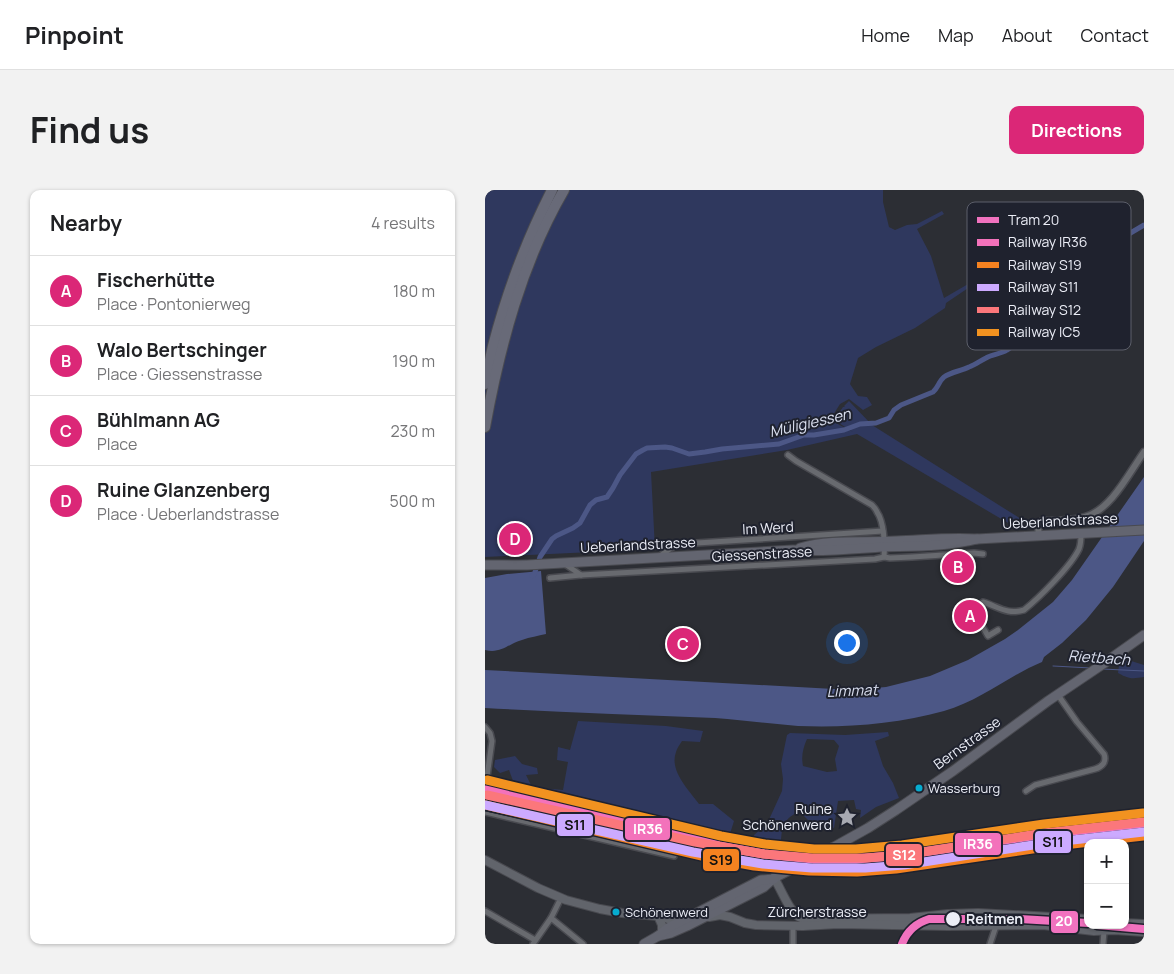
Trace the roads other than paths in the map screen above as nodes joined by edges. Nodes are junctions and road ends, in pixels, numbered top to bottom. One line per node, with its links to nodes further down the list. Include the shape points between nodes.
1 (552, 190): 4 (highway, via 509,293)
2 (564, 190): 3 (highway)
3 (559, 195): 5 (highway, via 513,308)
4 (485, 384)
5 (485, 427)
6 (1144, 452): 11 (street, via 1104,508 1087,517 1042,522)
7 (788, 455): 9 (street, via 872,505 878,512)
8 (1144, 530): 10 (main road, Ueberlandstrasse)
9 (883, 531): 12 (street); 14 (street, Im Werd, via 681,544)
10 (1081, 534): 11 (main road, Ueberlandstrasse); 19 (street, via 1080,547 1073,559 1024,610 1009,612 983,602 975,610 988,636)
11 (1039, 536): 12 (main road, Ueberlandstrasse, via 950,538)
12 (884, 548): 13 (street, Giessenstrasse, via 890,558); 14 (main road, Ueberlandstrasse); 17 (street, Giessenstrasse, via 875,559)
13 (983, 554)
14 (658, 557): 15 (main road, Ueberlandstrasse)
15 (562, 563): 16 (main road, Ueberlandstrasse); 17 (street)
16 (485, 565)
17 (581, 575): 18 (street, Giessenstrasse)
18 (550, 578)
19 (998, 630)
20 (1143, 638): 21 (main road, Bernstrasse)
21 (1058, 695): 24 (street, via 1104,754 1105,760 1095,769 1035,785); 28 (main road, Bernstrasse, via 896,810 834,848)
22 (485, 727): 23 (street, via 492,737)
23 (485, 791)
24 (1026, 791)
25 (485, 812): 26 (street)
26 (674, 856)
27 (485, 860): 29 (main road)
28 (779, 876): 30 (main road, Bernstrasse, via 761,880); 32 (main road, Zürcherstrasse)
29 (561, 898): 33 (main road, via 616,912); 35 (street)
30 (725, 902): 34 (main road); 36 (main road, Bernstrasse); 39 (main road, Bernstrasse)
31 (485, 911): 50 (street)
32 (794, 914): 37 (main road, Zürcherstrasse, via 805,920 978,913); 41 (main road); 43 (main road)
33 (658, 916): 39 (main road); 49 (main road, via 662,925)
34 (730, 917): 36 (main road, Zürcherstrasse, via 714,915); 41 (main road, Zürcherstrasse, via 756,925)
35 (551, 918): 50 (street); 51 (street)
36 (702, 918): 42 (main road, Bernstrasse)
37 (1084, 919)
38 (1129, 923): 40 (main road)
39 (676, 924): 42 (main road); 49 (main road, Bernstrasse)
40 (1144, 924)
41 (783, 925): 43 (main road, Zürcherstrasse)
42 (687, 926): 49 (main road, Bernstrasse)
43 (793, 926): 44 (main road, Zürcherstrasse); 53 (street)
44 (996, 926): 45 (main road, Zürcherstrasse); 54 (street)
45 (1084, 927)
46 (1105, 929): 55 (street)
47 (1110, 929): 48 (main road, Zürcherstrasse)
48 (1144, 932)
49 (660, 934): 52 (main road, Bernstrasse)
50 (534, 942)
51 (583, 944)
52 (644, 944)
53 (793, 944)
54 (990, 944)
55 (1103, 944)

